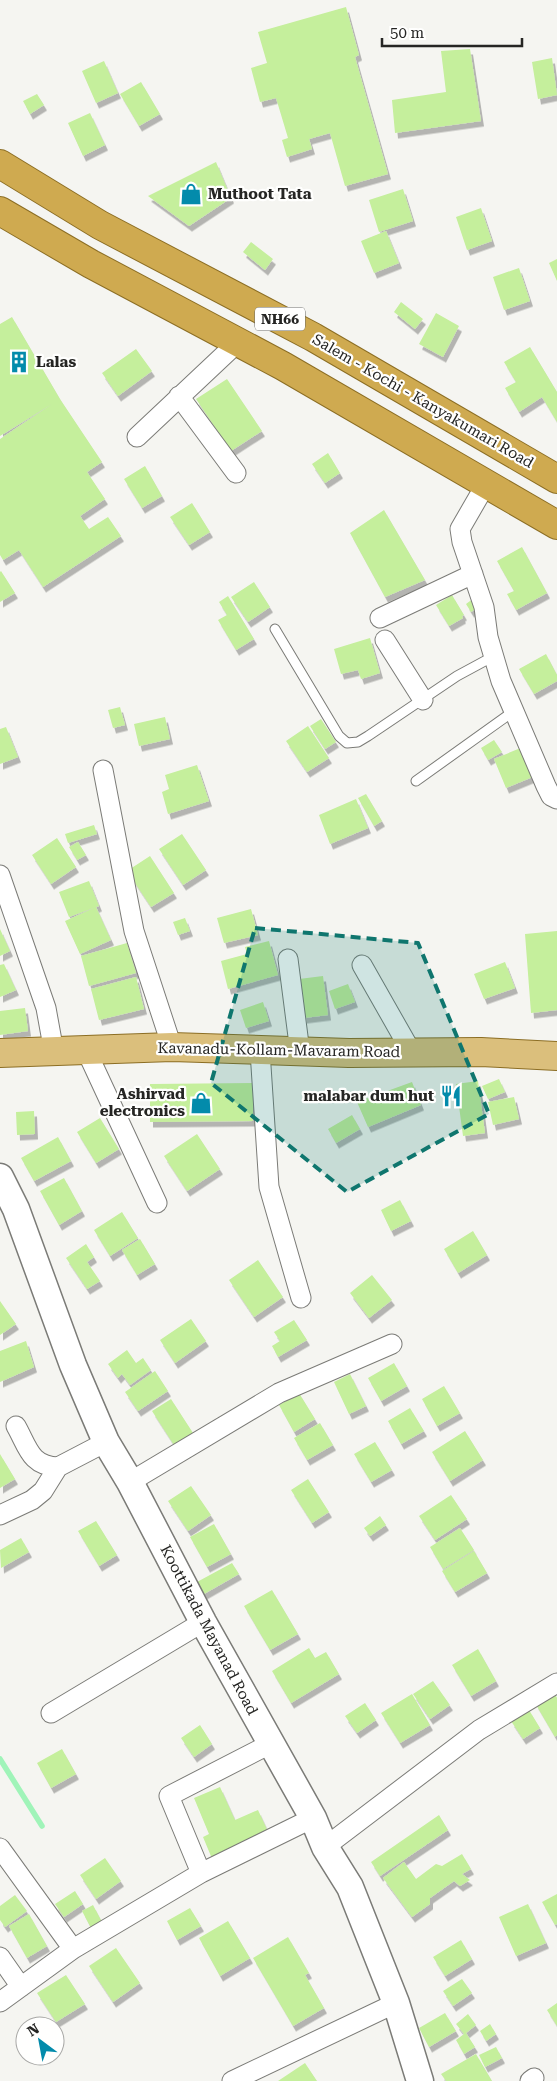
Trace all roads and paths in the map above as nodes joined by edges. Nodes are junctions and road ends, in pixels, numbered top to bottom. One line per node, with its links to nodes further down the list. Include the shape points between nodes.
1 (0, 164): 7 (highway, Salem - Kochi - Kanyakumari Road / NH66, via 100,225 313,337)
2 (0, 211): 3 (highway, NH66, via 90,264)
3 (238, 342): 4 (street); 8 (highway, NH66)
4 (179, 396): 5 (street); 6 (street)
5 (137, 437)
6 (236, 473)
7 (557, 478)
8 (486, 484): 9 (highway, NH66); 10 (street, via 460,529)
9 (557, 525)
10 (473, 574): 11 (street); 14 (street, via 484,606)
11 (380, 618)
12 (275, 629): 15 (lane, via 339,736 347,743 358,742)
13 (385, 640): 15 (street)
14 (494, 656): 15 (lane); 16 (street)
15 (423, 700)
16 (514, 712): 18 (lane); 19 (street, via 546,786 551,796)
17 (103, 770): 24 (street, via 134,931)
18 (416, 781)
19 (557, 799)
20 (0, 875): 21 (street)
21 (5, 904): 27 (street, via 46,1008)
22 (288, 960): 28 (street)
23 (362, 965): 29 (street)
24 (172, 1047): 25 (main road, Kavanadu-Kollam-Mavaram Road); 26 (main road, Kavanadu-Kollam-Mavaram Road)
25 (86, 1050): 27 (main road, Kavanadu-Kollam-Mavaram Road); 33 (street)
26 (260, 1051): 28 (main road, Kavanadu-Kollam-Mavaram Road); 34 (street, via 269,1187)
27 (54, 1052): 30 (main road, Kavanadu-Kollam-Mavaram Road)
28 (300, 1052): 29 (main road, Kavanadu-Kollam-Mavaram Road)
29 (412, 1053): 31 (main road, Kavanadu-Kollam-Mavaram Road)
30 (0, 1054)
31 (557, 1056)
32 (0, 1177): 37 (main road, Koottikada Mayanad Road, via 16,1209 73,1365)
33 (157, 1203)
34 (301, 1298)
35 (392, 1344): 39 (street, via 279,1393)
36 (16, 1426): 38 (street, via 34,1459 45,1466)
37 (106, 1442): 38 (street); 39 (main road, Koottikada Mayanad Road)
38 (58, 1466): 40 (street, via 43,1491)
39 (130, 1482): 41 (main road, Koottikada Mayanad Road)
40 (0, 1515)
41 (203, 1622): 43 (street); 44 (main road, Koottikada Mayanad Road)
42 (557, 1683): 46 (street, via 479,1730)
43 (51, 1713)
44 (270, 1744): 45 (main road, Koottikada Mayanad Road); 48 (street, via 168,1796)
45 (313, 1818): 46 (main road, Koottikada Mayanad Road); 48 (street)
46 (325, 1847): 53 (main road, Koottikada Mayanad Road, via 350,1887)
47 (0, 1848): 49 (street)
48 (201, 1873): 49 (street)
49 (73, 1949): 51 (street)
50 (0, 1956): 51 (street)
51 (21, 1987): 52 (street)
52 (0, 2002)
53 (396, 2003): 54 (street); 55 (main road, Koottikada Mayanad Road)
54 (232, 2081)
55 (420, 2081)

